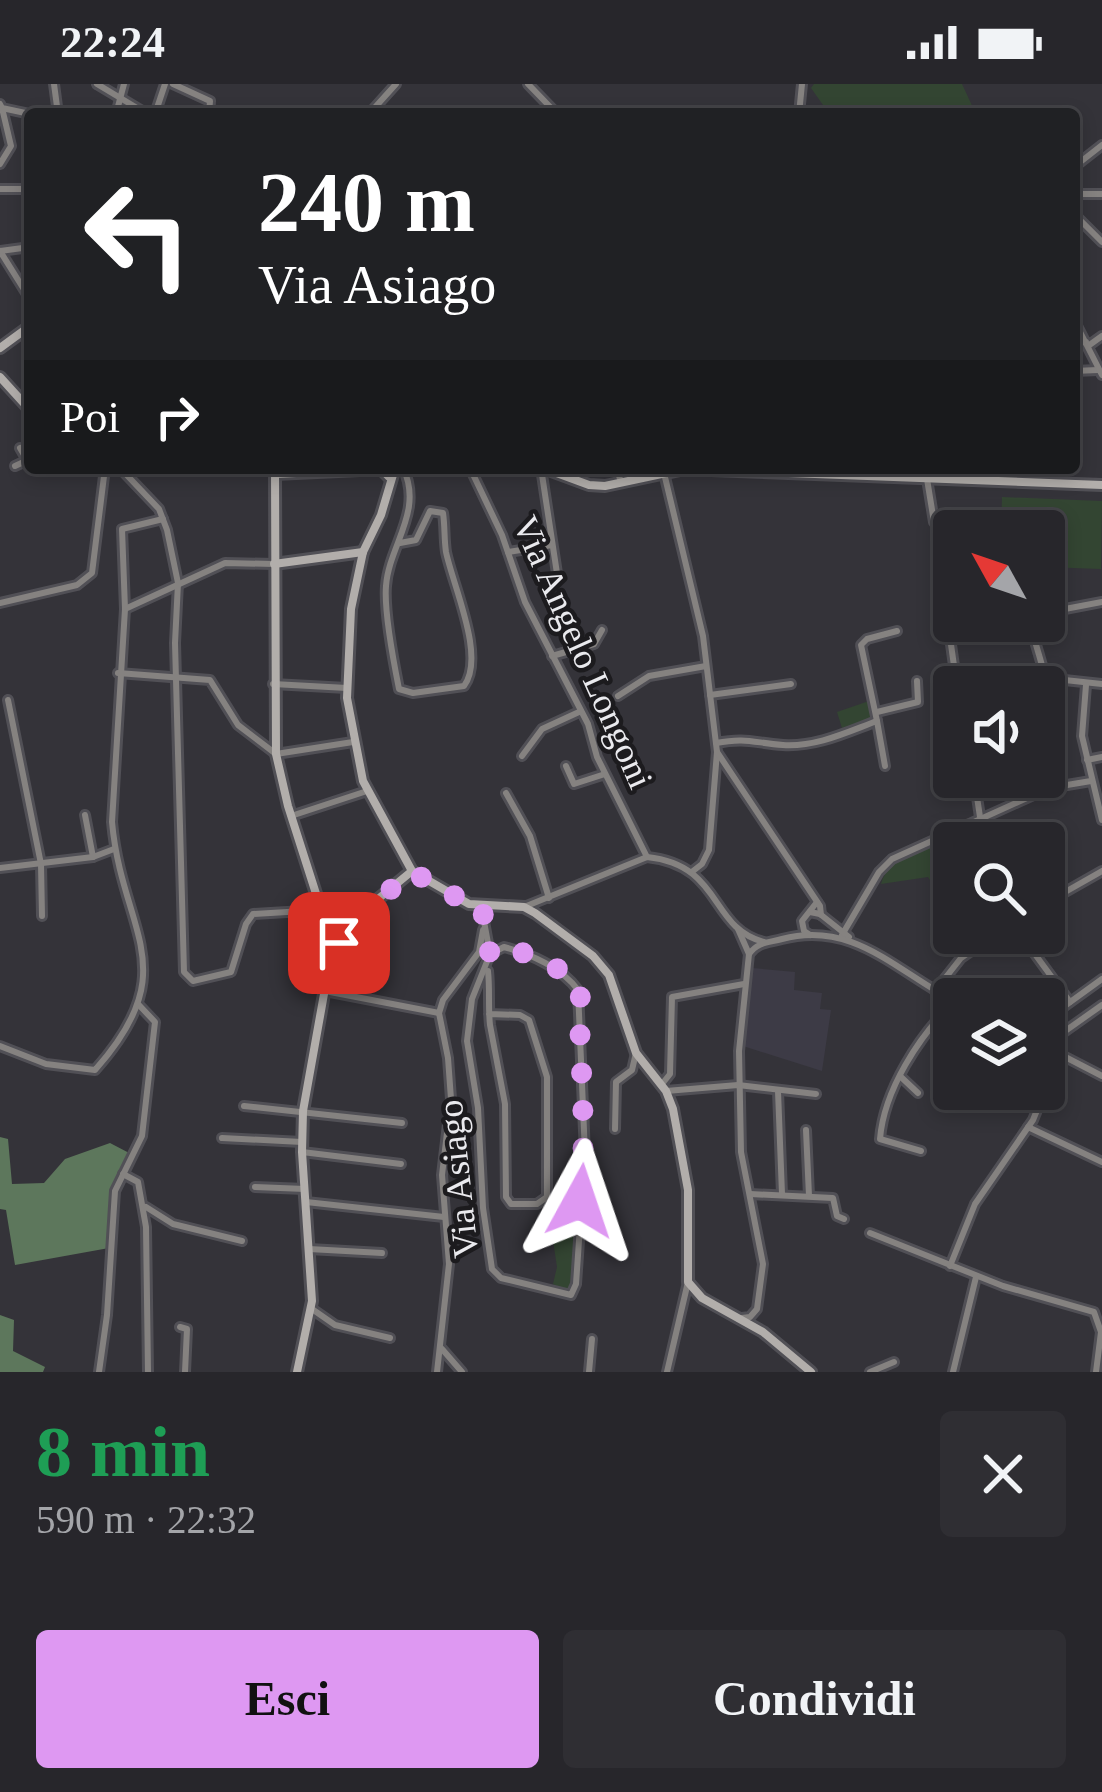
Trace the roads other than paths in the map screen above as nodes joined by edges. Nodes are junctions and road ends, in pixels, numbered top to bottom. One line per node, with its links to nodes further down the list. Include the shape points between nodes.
1 (97, 84): 7 (street)
2 (124, 84): 7 (street)
3 (169, 84): 11 (street, via 210,101)
4 (396, 84): 6 (street)
5 (528, 84): 12 (street)
6 (387, 88)
7 (120, 98): 9 (street); 10 (street)
8 (1, 106): 13 (street, via 11,146)
9 (118, 108)
10 (139, 108)
11 (209, 108)
12 (551, 108)
13 (0, 164)
14 (1080, 220): 15 (street)
15 (1102, 242)
16 (0, 251): 17 (street)
17 (24, 289)
18 (1080, 331): 21 (street)
19 (1102, 336): 21 (street)
20 (1080, 344): 21 (street)
21 (1087, 344): 22 (street)
22 (1100, 372)
23 (0, 377): 24 (main road)
24 (24, 403)
25 (20, 448): 26 (street)
26 (24, 454)
27 (24, 461): 28 (street)
28 (15, 466)
29 (103, 474): 54 (street, via 94,567 77,585)
30 (126, 474): 45 (street)
31 (275, 474): 50 (main road)
32 (395, 474): 48 (main road)
33 (400, 474): 46 (street, via 410,504)
34 (473, 474): 49 (street, Via Angelo Longoni)
35 (543, 474): 47 (street)
36 (560, 474): 42 (main road)
37 (619, 474): 42 (street)
38 (654, 474): 42 (main road)
39 (670, 474): 60 (street)
40 (910, 474): 41 (main road)
41 (927, 476): 43 (main road); 44 (street)
42 (621, 483)
43 (1102, 485)
44 (933, 515)
45 (163, 519): 52 (street); 55 (street, via 122,530)
46 (400, 544): 46 (street, via 416,540 430,511 443,513 470,650 464,686 399,689 385,588)
47 (553, 545): 49 (street); 51 (street)
48 (364, 552): 50 (main road); 69 (main road)
49 (508, 552): 59 (street, Via Angelo Longoni)
50 (274, 564): 52 (street, via 225,563); 65 (main road)
51 (558, 580)
52 (178, 584): 55 (street); 62 (street)
53 (1102, 602): 56 (street)
54 (0, 603)
55 (125, 610): 61 (street)
56 (1065, 610)
57 (602, 630): 59 (street, via 594,644)
58 (897, 631): 74 (street, via 861,645)
59 (552, 656): 73 (street, Via Angelo Longoni)
60 (706, 666): 70 (street); 71 (street, via 649,676)
61 (118, 673): 62 (street); 94 (street)
62 (178, 677): 77 (street, via 210,680 238,725); 106 (street, via 182,962 193,981 231,972 253,914)
63 (917, 681): 74 (street, via 918,702)
64 (1065, 681): 68 (street)
65 (273, 684): 69 (street); 77 (main road)
66 (791, 684): 70 (street)
67 (1102, 684): 68 (street)
68 (1086, 685): 80 (street)
69 (347, 688): 75 (main road)
70 (710, 695): 76 (street)
71 (618, 696)
72 (8, 700): 97 (street)
73 (580, 711): 78 (street, via 542,729); 83 (street, Via Angelo Longoni)
74 (878, 717): 76 (street, via 830,739 781,745 743,738); 82 (street)
75 (353, 742): 77 (street); 86 (main road)
76 (716, 747): 99 (street, via 709,850); 104 (street)
77 (276, 754): 91 (main road)
78 (522, 756)
79 (1102, 757): 80 (street)
80 (1087, 760): 84 (street)
81 (566, 766): 83 (street, via 574,784)
82 (885, 766)
83 (605, 774): 96 (street, Via Angelo Longoni)
84 (1091, 781): 85 (street); 93 (street)
85 (1065, 785)
86 (367, 791): 91 (street); 101 (main road)
87 (506, 793): 103 (street)
88 (977, 798): 92 (street)
89 (1025, 798): 92 (street)
90 (85, 814): 95 (street)
91 (291, 816): 106 (main road)
92 (980, 817): 113 (street, via 892,859)
93 (1102, 820)
94 (114, 849): 95 (street); 129 (street, via 144,961)
95 (93, 857): 97 (street)
96 (647, 857): 99 (street); 103 (street)
97 (41, 864): 98 (street); 109 (street)
98 (0, 868)
99 (693, 871): 112 (street)
100 (1102, 871): 102 (street)
101 (412, 872): 107 (main road); 117 (main road)
102 (1065, 892)
103 (549, 898): 105 (street)
104 (817, 902): 108 (street); 110 (street)
105 (535, 909): 107 (main road); 137 (main road, via 609,975)
106 (321, 910): 117 (main road)
107 (483, 911): 118 (street); 132 (street, via 479,952)
108 (810, 912): 110 (street); 111 (street)
109 (42, 916)
110 (822, 916): 113 (street); 114 (street, via 824,929)
111 (802, 923): 114 (street); 115 (street)
112 (738, 929): 116 (street); 119 (street)
113 (846, 933): 114 (street); 126 (street)
114 (813, 934): 115 (street)
115 (786, 938): 116 (street)
116 (764, 942): 119 (street)
117 (329, 951): 127 (main road)
118 (490, 954): 122 (street, Via Asiago); 122 (street, Via Asiago, via 520,951 578,990 585,1154 571,1295 492,1269 467,1041 472,999)
119 (749, 954): 125 (street)
120 (968, 954): 123 (street)
121 (1035, 954): 128 (street)
122 (488, 967): 133 (street)
123 (946, 978)
124 (1102, 979): 128 (street)
125 (744, 984): 141 (street); 142 (street, via 672,997 670,1073)
126 (933, 990)
127 (326, 991): 132 (street); 148 (main road)
128 (1070, 1002): 131 (street)
129 (138, 1004): 136 (street, via 95,1070 46,1064); 158 (street, via 155,1022 142,1136)
130 (1102, 1005): 135 (street)
131 (1065, 1006)
132 (439, 1012): 166 (street, via 451,1099)
133 (489, 1014): 133 (street, via 505,1104 507,1201 537,1204 547,1197 547,1077 529,1020)
134 (933, 1022): 140 (street)
135 (1065, 1031)
136 (0, 1046)
137 (636, 1053): 142 (main road); 151 (street, via 632,1070 616,1082)
138 (1065, 1059): 139 (street)
139 (1102, 1076)
140 (901, 1077): 144 (street); 155 (street, via 882,1113 880,1139)
141 (738, 1085): 142 (street); 143 (street); 161 (street)
142 (662, 1087): 174 (main road, via 688,1190)
143 (778, 1090): 145 (street); 162 (street)
144 (918, 1093)
145 (816, 1094)
146 (244, 1106): 148 (street)
147 (1035, 1110): 150 (street)
148 (303, 1111): 149 (street); 154 (main road)
149 (402, 1123)
150 (1028, 1127): 156 (street); 172 (street, via 975,1204)
151 (615, 1129)
152 (806, 1130): 163 (street)
153 (222, 1138): 154 (street)
154 (302, 1147): 157 (street); 160 (main road)
155 (921, 1151)
156 (1102, 1162)
157 (401, 1165)
158 (123, 1174): 165 (street, via 138,1182); 188 (street)
159 (255, 1187): 160 (street)
160 (305, 1189): 164 (main road)
161 (751, 1194): 162 (street); 178 (street, via 763,1264)
162 (782, 1195): 163 (street)
163 (809, 1196): 167 (street, via 833,1198)
164 (306, 1202): 166 (street); 170 (main road)
165 (143, 1204): 169 (street, via 173,1224); 189 (street)
166 (444, 1217): 185 (street)
167 (844, 1219)
168 (870, 1233): 172 (street)
169 (242, 1240)
170 (309, 1249): 171 (street); 177 (main road)
171 (382, 1253)
172 (950, 1266): 173 (street)
173 (976, 1276): 182 (street, via 1094,1312); 197 (street)
174 (688, 1282): 175 (street); 176 (main road)
175 (681, 1298): 176 (street); 194 (street)
176 (702, 1298): 179 (main road)
177 (312, 1309): 183 (street, via 335,1325); 191 (main road)
178 (755, 1312): 179 (street); 181 (street)
179 (742, 1318): 181 (main road)
180 (180, 1327): 190 (street, via 187,1329)
181 (763, 1332): 195 (main road)
182 (1101, 1332): 198 (street)
183 (390, 1338)
184 (592, 1339): 193 (street)
185 (442, 1349): 187 (street); 192 (street)
186 (894, 1362): 196 (street)
187 (460, 1371)
188 (99, 1372)
189 (148, 1372)
190 (184, 1372)
191 (297, 1372)
192 (437, 1372)
193 (589, 1372)
194 (667, 1372)
195 (811, 1372)
196 (870, 1372)
197 (952, 1372)
198 (1096, 1372)

